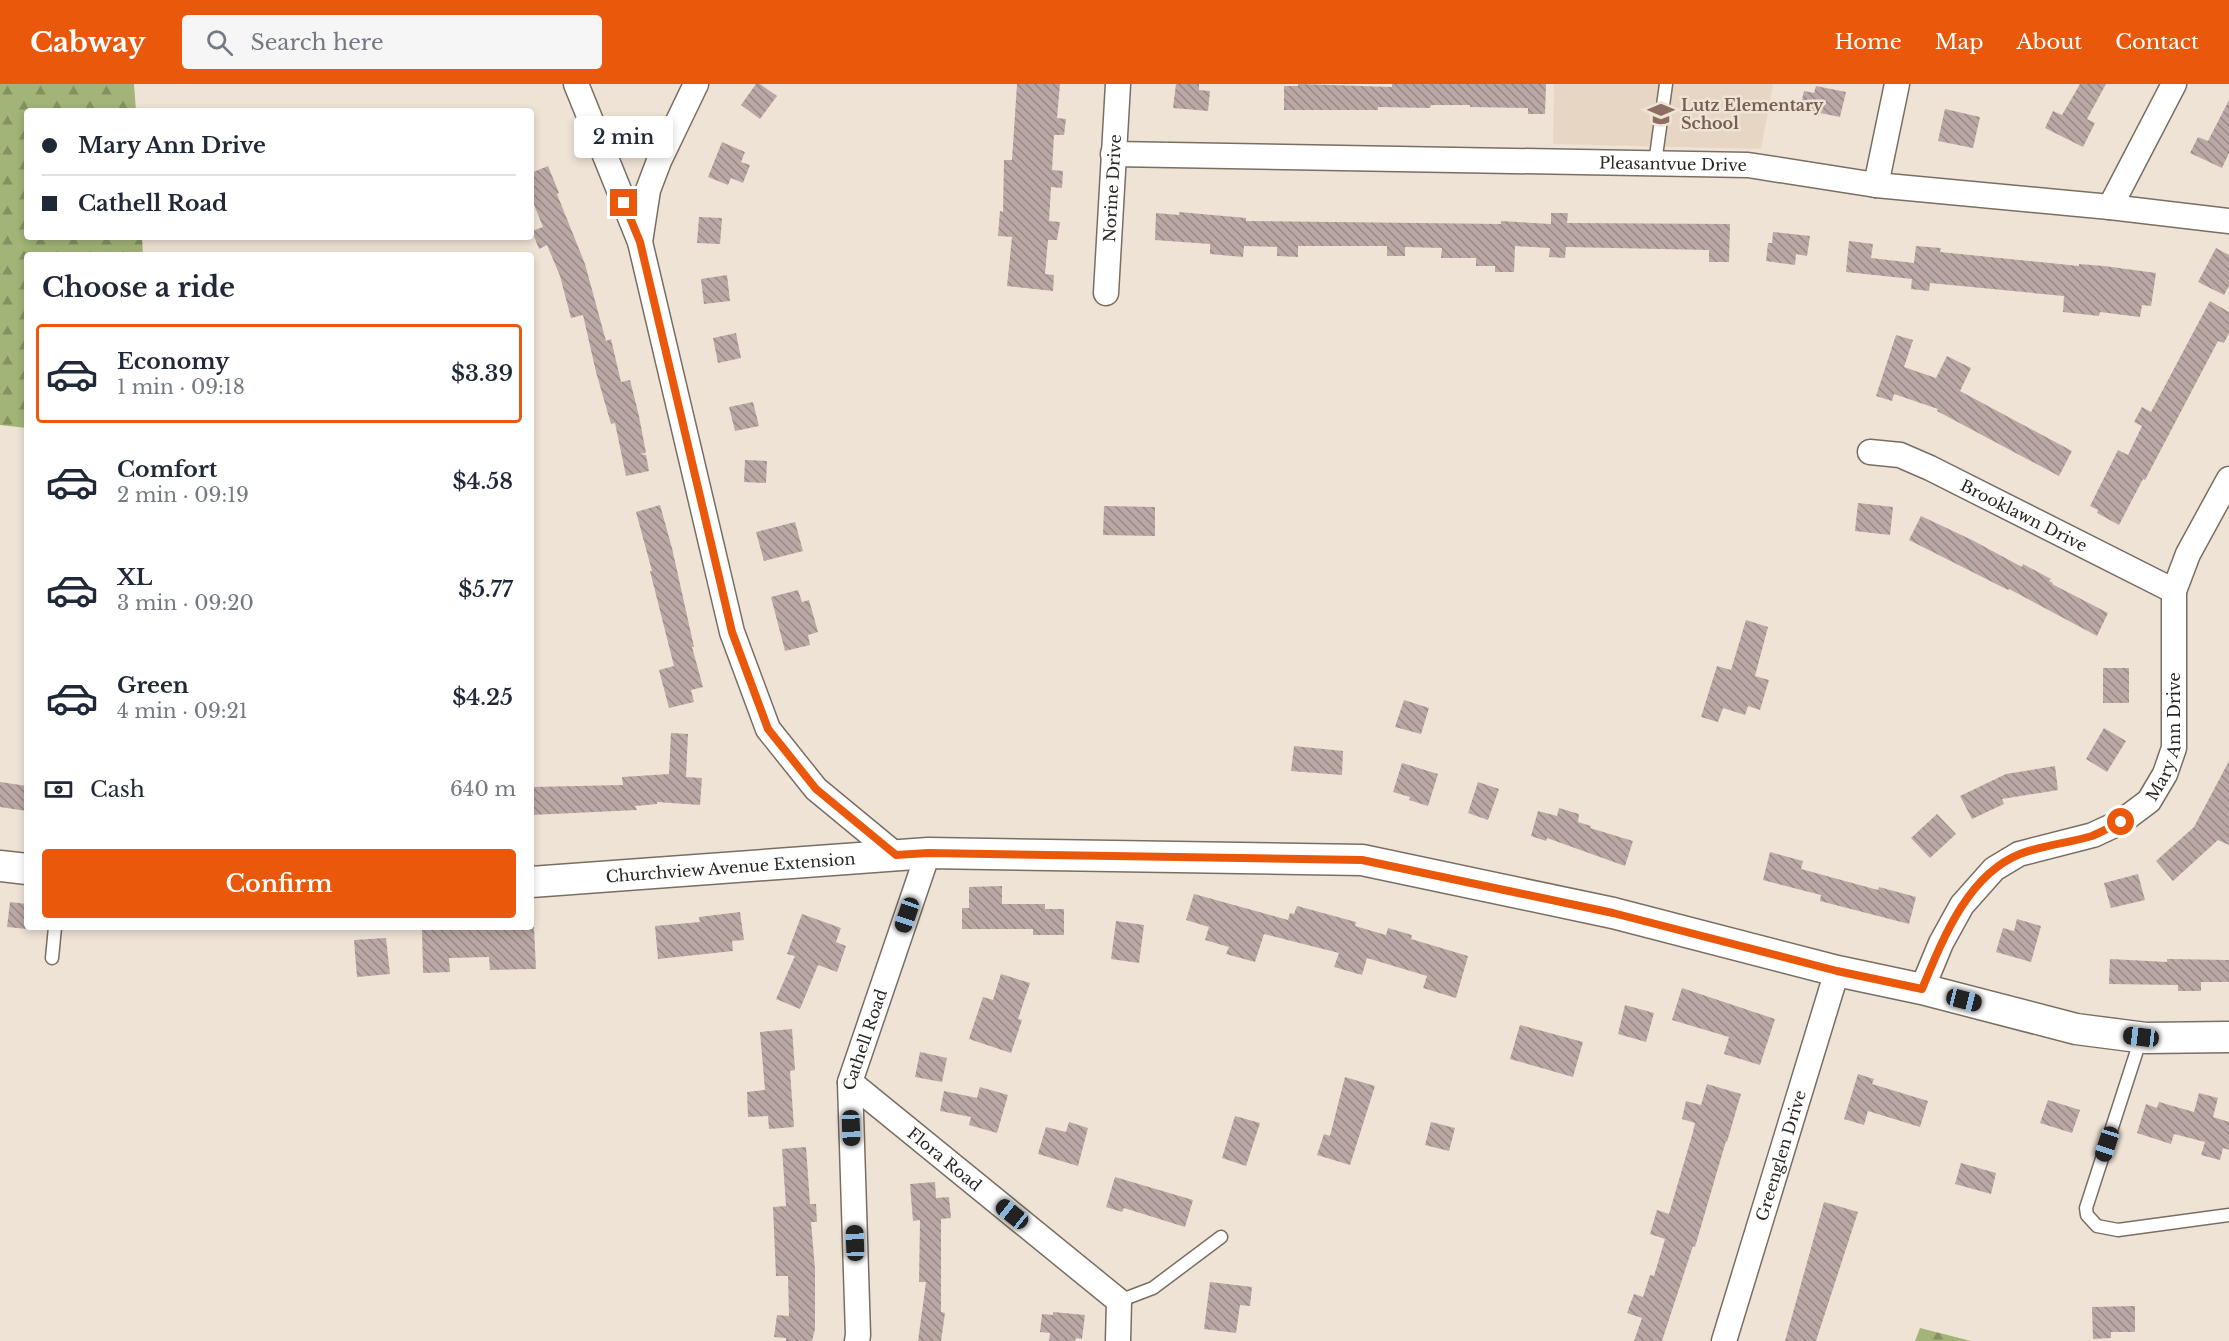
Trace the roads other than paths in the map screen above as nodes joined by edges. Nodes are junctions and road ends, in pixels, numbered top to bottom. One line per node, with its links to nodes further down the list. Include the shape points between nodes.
1 (576, 84): 12 (street)
2 (696, 84): 12 (street, via 658,160 648,190)
3 (1118, 84): 7 (street, Norine Drive)
4 (1666, 84): 8 (lane)
5 (1898, 84): 9 (street)
6 (2174, 84): 10 (street)
7 (1113, 154): 8 (street, Pleasantvue Drive); 13 (street, Norine Drive)
8 (1655, 163): 9 (street, Pleasantvue Drive, via 1748,165)
9 (1876, 185): 10 (street, Pleasantvue Drive)
10 (2110, 207): 11 (street, Pleasantvue Drive)
11 (2229, 221)
12 (640, 242): 18 (street, via 732,632 768,729 816,789)
13 (1106, 293)
14 (1870, 452): 16 (street, Brooklawn Drive, via 1900,455 1930,468)
15 (2229, 479): 16 (street, Mary Ann Drive, via 2188,554)
16 (2174, 591): 25 (street, Mary Ann Drive, via 2174,748 2149,801 2121,822 2093,835 2019,854 1994,869 1962,905)
17 (928, 853): 18 (street, Churchview Avenue Extension); 24 (street, Churchview Avenue Extension, via 1362,860 1613,913); 28 (street, Cathell Road)
18 (896, 855): 21 (street, Churchview Avenue Extension)
19 (0, 866): 20 (street)
20 (24, 869)
21 (534, 882)
22 (55, 930): 23 (lane)
23 (52, 958)
24 (1837, 971): 25 (street, Churchview Avenue Extension); 34 (street, Greenglen Drive)
25 (1922, 989): 26 (street, Churchview Avenue Extension, via 2076,1029)
26 (2141, 1037): 27 (street, Churchview Avenue Extension); 29 (lane, via 2087,1215 2097,1226 2118,1230)
27 (2229, 1037)
28 (850, 1082): 31 (street, Flora Road); 32 (street, Cathell Road)
29 (2229, 1215)
30 (1221, 1237): 31 (lane, via 1153,1288)
31 (1119, 1301): 33 (street)
32 (857, 1341)
33 (1118, 1341)
34 (1724, 1341)

